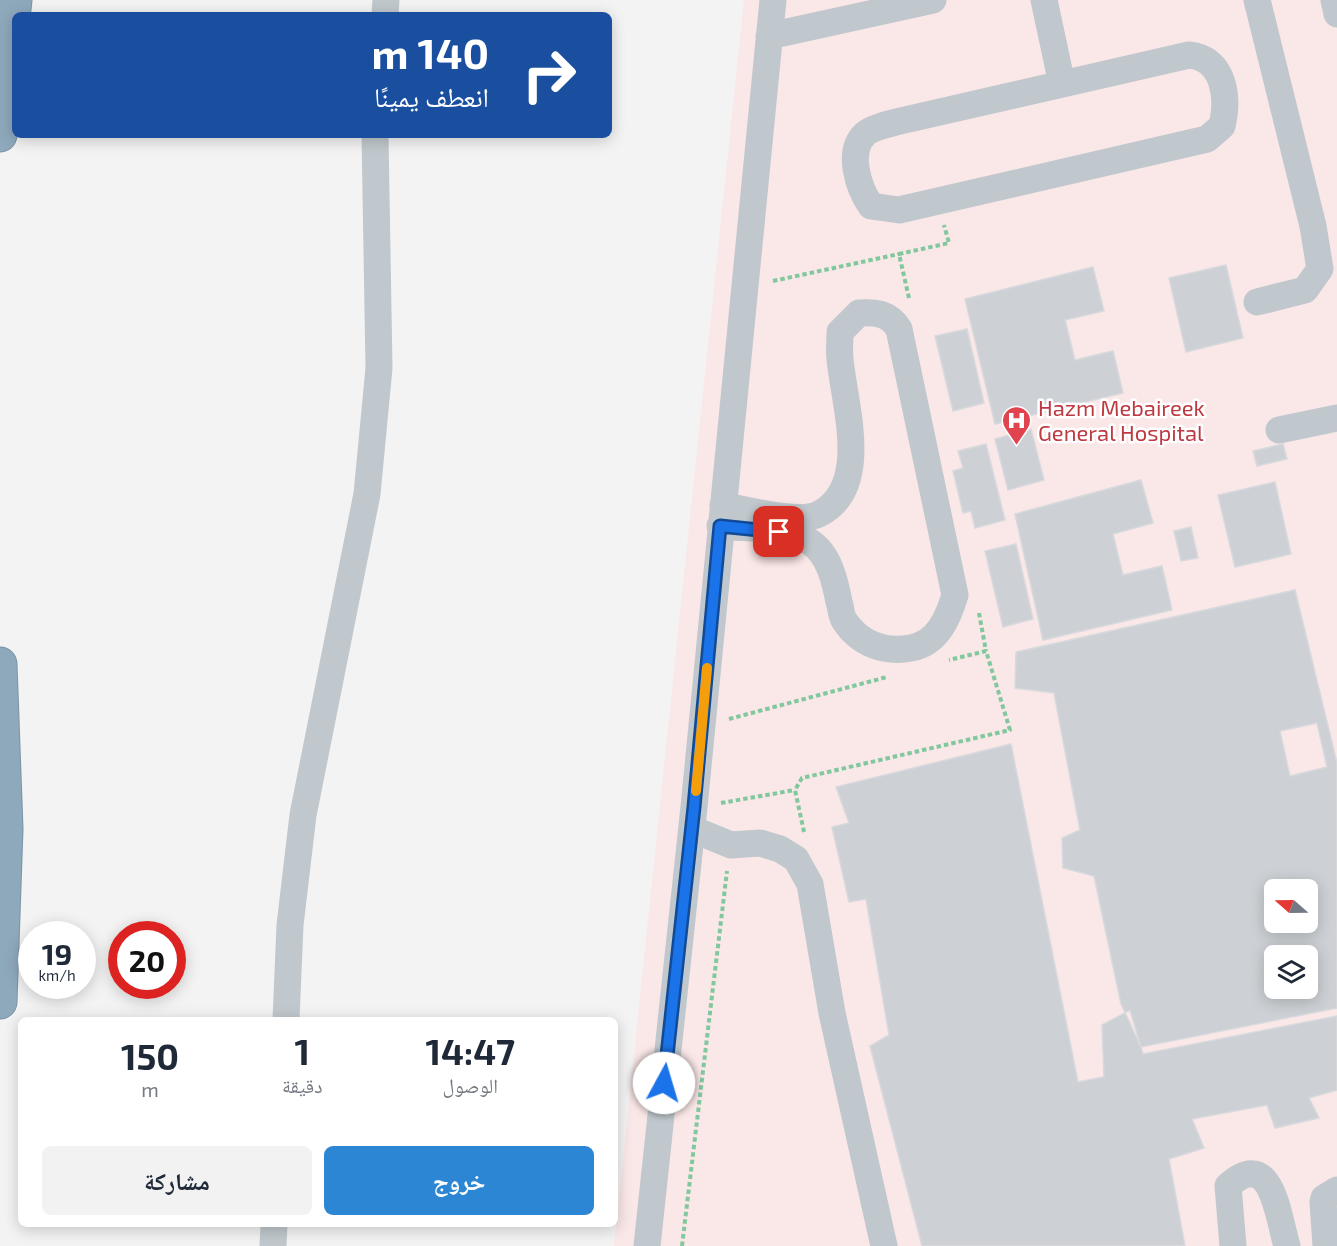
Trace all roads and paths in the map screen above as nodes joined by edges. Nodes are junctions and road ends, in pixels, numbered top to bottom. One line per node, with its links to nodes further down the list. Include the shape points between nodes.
1 (773, 0): 8 (lane)
2 (933, 0): 8 (lane)
3 (1044, 0): 9 (lane)
4 (1257, 0): 14 (lane, via 1320,269 1305,290)
5 (1334, 0): 6 (lane)
6 (1337, 14)
7 (12, 27): 10 (highway)
8 (769, 36): 17 (lane)
9 (1062, 84): 9 (lane, via 896,122 865,133 855,160 867,199 876,208 899,210 1193,144 1215,134 1222,126 1225,95 1220,76 1200,56 1189,55)
10 (0, 135)
11 (375, 138): 27 (lane, via 379,368 367,494 303,815 291,915)
12 (898, 254): 13 (path)
13 (765, 282)
14 (1257, 302)
15 (1337, 418): 16 (lane)
16 (1279, 430)
17 (722, 516): 17 (lane, via 812,543 826,560 843,619 867,642 882,650 916,647 947,623 955,595 899,329 893,319 876,312 858,313 840,332 850,469 836,498 818,514); 21 (lane)
18 (941, 663): 22 (path, via 986,651 1010,730 802,778)
19 (0, 664): 26 (highway, via 6,828)
20 (895, 675): 21 (path)
21 (702, 726): 23 (lane)
22 (795, 790): 23 (path); 24 (path)
23 (693, 818): 25 (lane); 31 (lane)
24 (805, 836)
25 (731, 845): 32 (path); 33 (lane, via 760,843 780,849 796,860 810,884 832,1013)
26 (0, 1002)
27 (286, 1017)
28 (1337, 1190): 36 (lane, via 1323,1202)
29 (274, 1227): 30 (lane)
30 (273, 1246)
31 (647, 1246)
32 (682, 1246)
33 (884, 1246)
34 (1233, 1246): 35 (lane, via 1228,1186 1252,1173 1266,1179 1272,1191)
35 (1287, 1246)
36 (1326, 1246)

